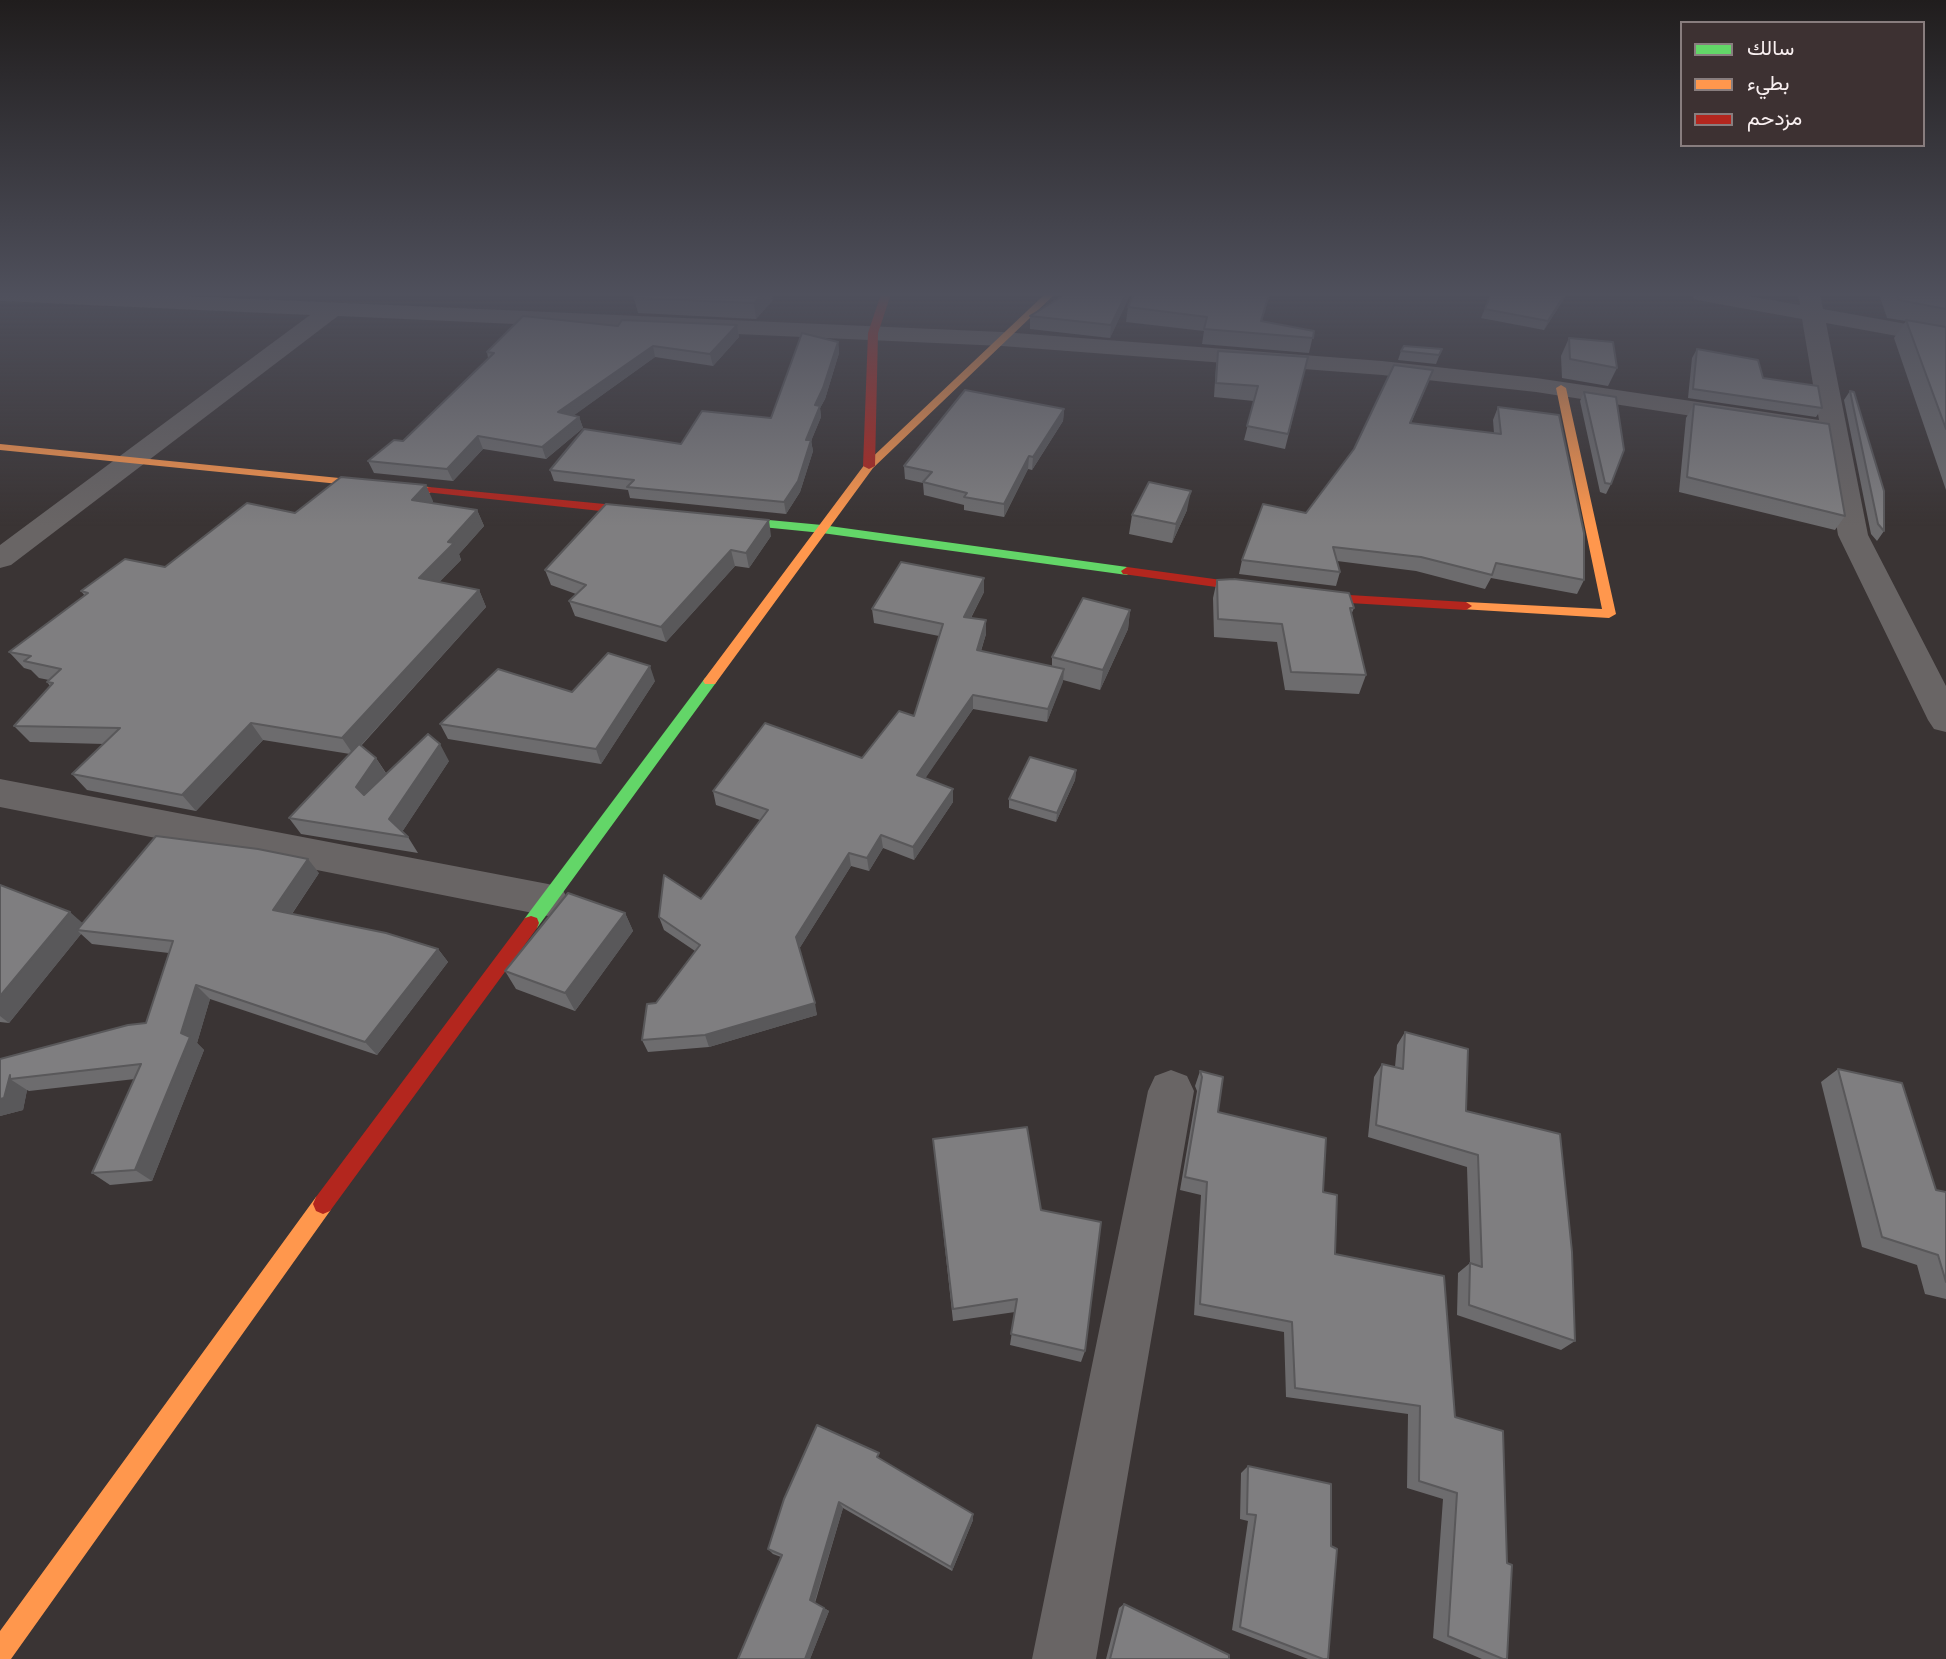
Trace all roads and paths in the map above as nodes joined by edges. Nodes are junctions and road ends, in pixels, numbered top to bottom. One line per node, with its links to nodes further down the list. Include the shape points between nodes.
1 (250, 371): 9 (street)
2 (872, 371): 10 (street)
3 (968, 371): 10 (street)
4 (1413, 371): 6 (street)
5 (1823, 371): 7 (street)
6 (1561, 388): 7 (street); 13 (street, via 1609,614 1316,597)
7 (1834, 429): 15 (street, via 1853,535)
8 (0, 447): 9 (street)
9 (133, 460): 11 (street); 14 (street)
10 (869, 466): 13 (street)
11 (670, 514)
12 (698, 517): 13 (street)
13 (822, 529): 17 (street)
14 (0, 559)
15 (1946, 720)
16 (0, 793): 17 (street)
17 (548, 900): 19 (street)
18 (1171, 1091): 20 (street)
19 (0, 1653)
20 (1064, 1659)

